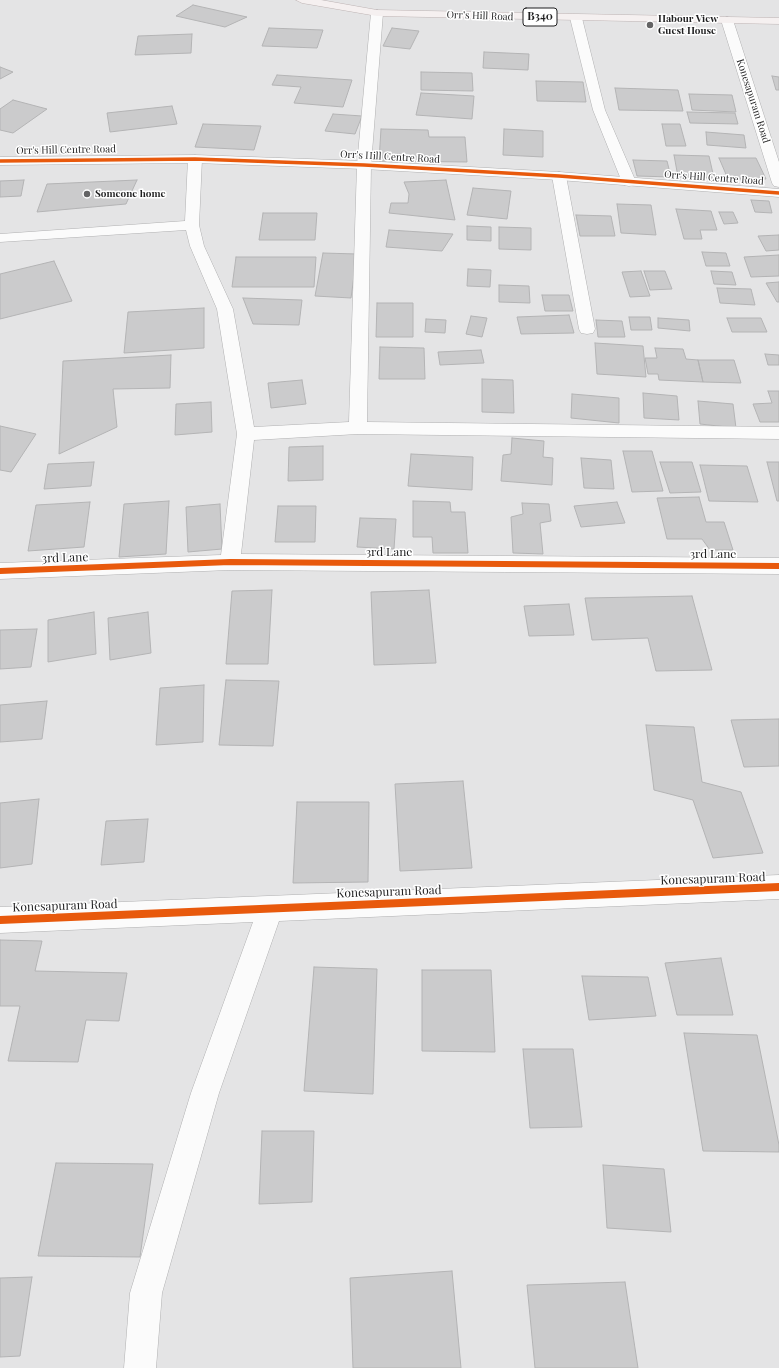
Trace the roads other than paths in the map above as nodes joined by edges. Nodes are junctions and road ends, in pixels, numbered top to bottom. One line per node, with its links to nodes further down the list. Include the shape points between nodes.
1 (302, 0): 2 (main road, Orr’s Hill Road / B340)
2 (377, 13): 3 (main road, Orr’s Hill Road / B340); 8 (street)
3 (576, 18): 4 (main road, Orr’s Hill Road / B340); 10 (street, via 599,110)
4 (727, 20): 5 (main road, Orr’s Hill Road / B340); 11 (street, Konesapuram Road)
5 (779, 20)
6 (195, 159): 7 (street, Orr's Hill Centre Road); 8 (street, Orr's Hill Centre Road); 13 (street)
7 (0, 161)
8 (364, 165): 9 (street, Orr's Hill Centre Road); 16 (street)
9 (559, 176): 10 (street, Orr's Hill Centre Road); 15 (street)
10 (629, 182): 12 (street, Orr's Hill Centre Road)
11 (779, 183)
12 (779, 193)
13 (192, 225): 14 (street); 17 (street, via 197,246 225,309)
14 (0, 238)
15 (587, 329)
16 (358, 428): 17 (street); 18 (street)
17 (246, 434): 19 (street)
18 (779, 434)
19 (230, 562): 20 (street, 3rd Lane); 21 (street, 3rd Lane)
20 (779, 566)
21 (0, 571)
22 (779, 887): 23 (street, Konesapuram Road)
23 (271, 908): 24 (street, Konesapuram Road); 25 (street, via 205,1094 148,1286)
24 (0, 920)
25 (140, 1368)

